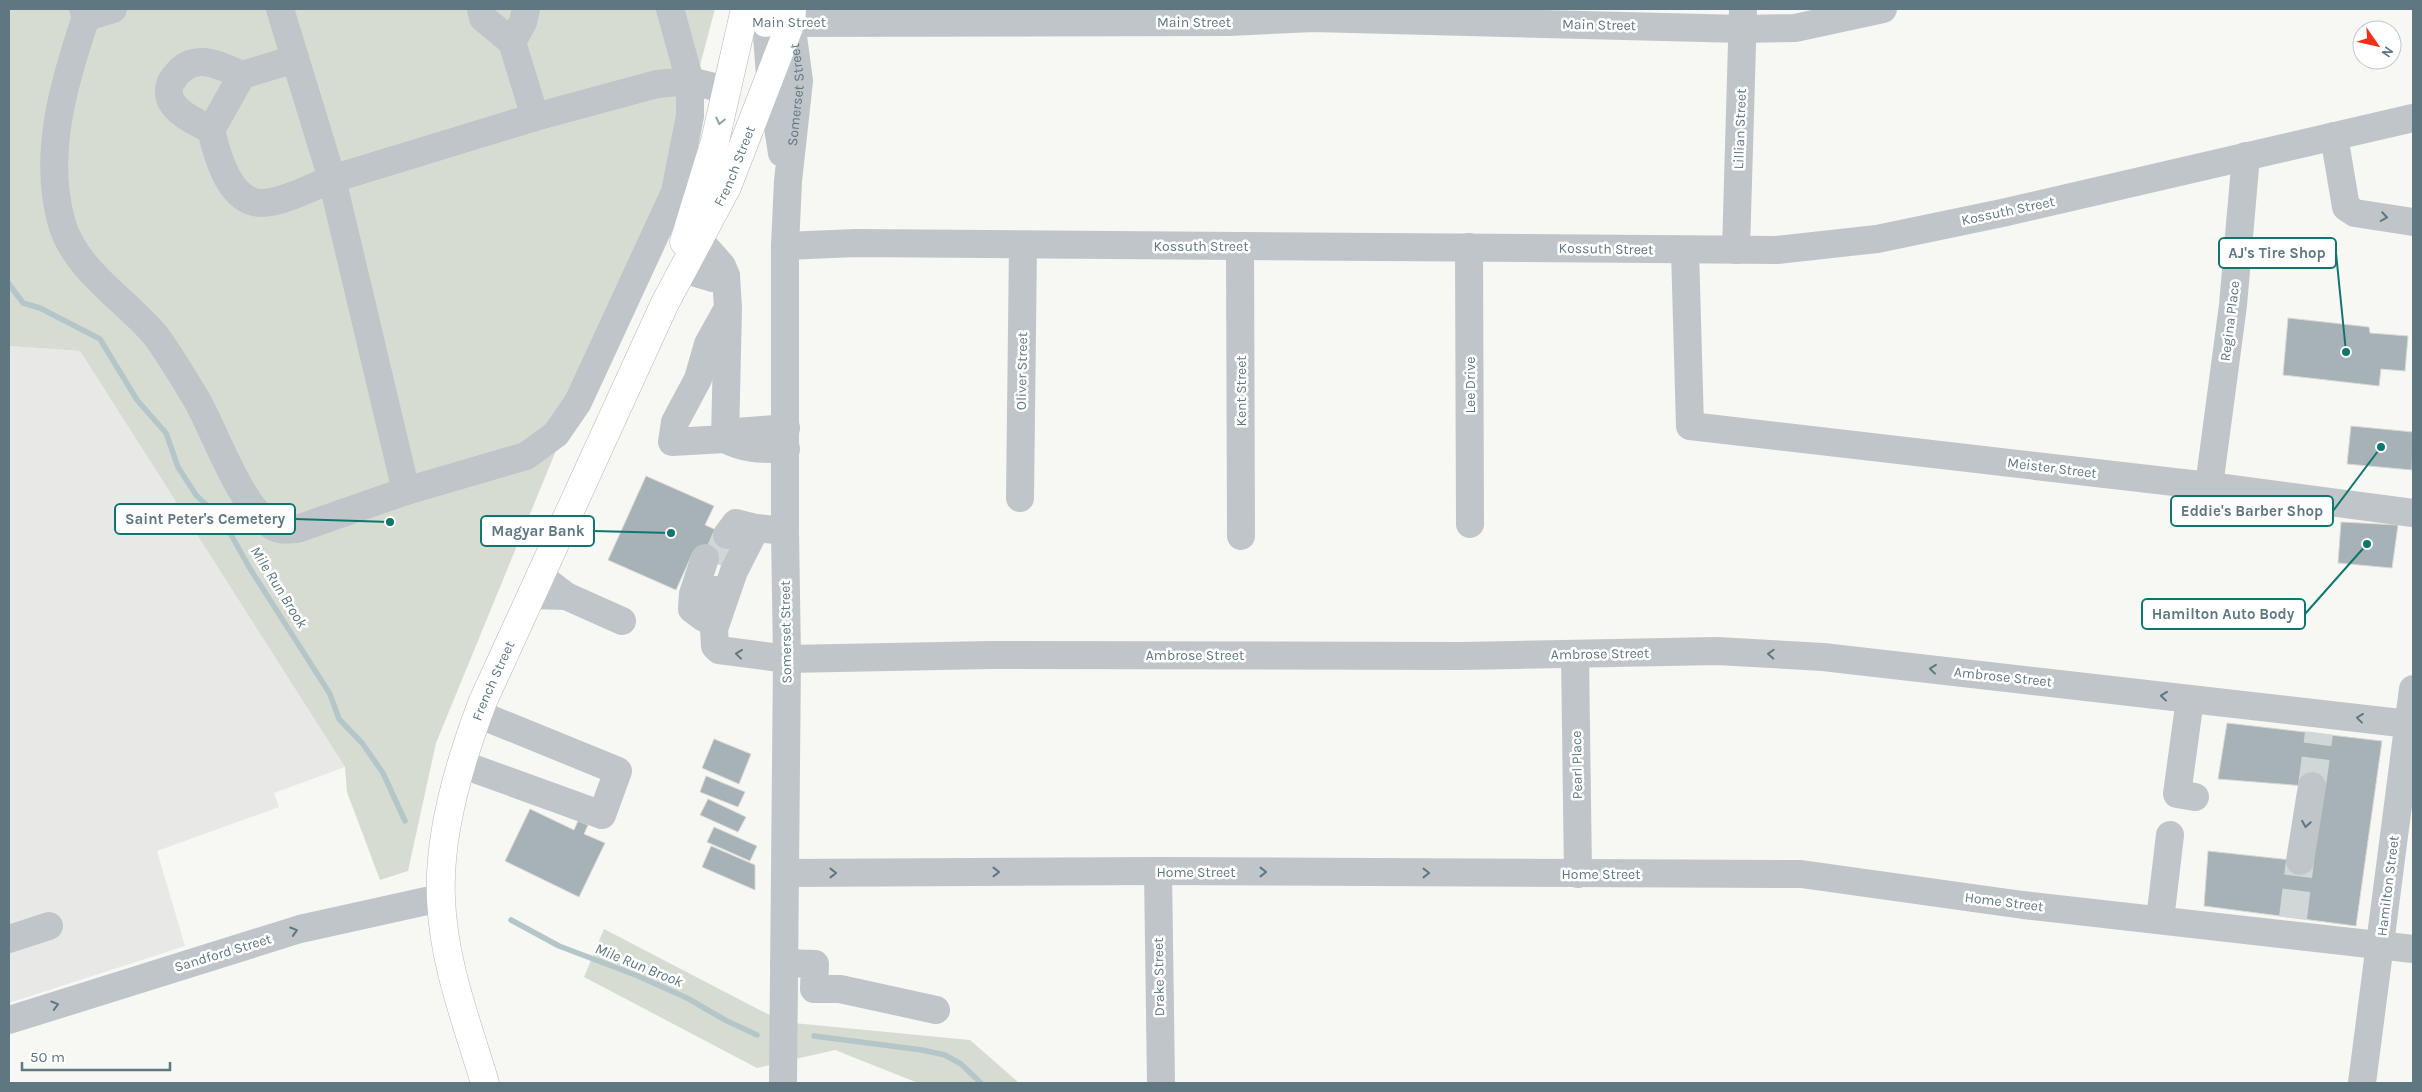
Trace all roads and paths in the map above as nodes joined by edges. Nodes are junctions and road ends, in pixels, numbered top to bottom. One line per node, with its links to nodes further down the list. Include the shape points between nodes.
1 (112, 9): 7 (street)
2 (280, 9): 11 (street)
3 (481, 9): 10 (street, via 483,18)
4 (526, 9): 10 (street)
5 (670, 9): 14 (street)
6 (1883, 9): 9 (street, Main Street, via 1795,28)
7 (84, 13): 38 (street, via 57,126 54,176 62,225 76,254 156,336 197,399 232,475 263,520 279,530 297,529)
8 (767, 16): 9 (street, Main Street, via 1229,22 1313,18); 13 (main road, French Street); 15 (main road, French Street); 22 (street, Somerset Street, via 799,81)
9 (1743, 19): 30 (street, Lillian Street)
10 (512, 42): 16 (street)
11 (295, 59): 12 (street); 21 (street)
12 (242, 75): 18 (street); 18 (street, via 198,61 178,70 169,86 173,104)
13 (770, 75): 22 (street, Somerset Street); 24 (main road, French Street, via 728,187)
14 (690, 81): 15 (street); 16 (street, via 657,84); 38 (street, via 690,116 675,192 568,419 556,434 526,456)
15 (727, 90): 33 (main road, French Street, one-way to 33, via 715,141)
16 (535, 117): 21 (street)
17 (2413, 118): 19 (street, Kossuth Street)
18 (211, 130): 21 (street, via 217,156 228,179 242,195 260,203 289,197)
19 (2334, 136): 20 (street, Kossuth Street); 23 (street, one-way to 23, via 2346,207 2355,213)
20 (2246, 156): 30 (street, Kossuth Street, via 2002,214 1877,239 1777,250); 37 (street, Regina Place, via 2233,305)
21 (332, 179): 38 (street)
22 (788, 181): 26 (street, Somerset Street)
23 (2413, 222)
24 (699, 240): 31 (main road, French Street); 32 (street, via 722,266)
25 (1023, 245): 26 (street, Kossuth Street, via 856,243); 27 (street, Kossuth Street); 39 (street, Oliver Street)
26 (785, 246): 35 (street, Somerset Street)
27 (1240, 246): 28 (street, Kossuth Street); 43 (street, Kent Street)
28 (1469, 247): 29 (street, Kossuth Street); 41 (street, Lee Drive)
29 (1685, 250): 30 (street, Kossuth Street); 37 (street, Meister Street, via 1690,426)
30 (1736, 250)
31 (683, 269): 32 (street, via 713,278); 33 (main road, French Street)
32 (726, 276): 34 (street)
33 (665, 303): 45 (main road, French Street)
34 (728, 308): 36 (street); 36 (street, via 708,344 698,380 675,422 672,442)
35 (786, 438): 36 (street, via 753,450); 42 (street, Somerset Street)
36 (725, 439)
37 (2209, 486): 40 (street, Meister Street)
38 (406, 491)
39 (1020, 498)
40 (2413, 513)
41 (1470, 524)
42 (785, 531): 46 (street, via 732,527 734,570); 49 (street, Somerset Street)
43 (1241, 536)
44 (706, 559): 46 (street)
45 (536, 586): 47 (street); 52 (main road, French Street)
46 (703, 618): 49 (street, Ambrose Street, one-way to 46, via 719,650)
47 (622, 621)
48 (1575, 655): 49 (street, Ambrose Street, via 991,655); 51 (street, Ambrose Street, one-way to 48, via 1823,657 1717,652); 62 (street, Pearl Place)
49 (787, 659): 61 (street, Somerset Street)
50 (2413, 689): 53 (street, Hamilton Street)
51 (2190, 699): 53 (street, Ambrose Street, one-way to 51, via 2320,723); 56 (street, via 2177,794)
52 (478, 714): 54 (main road, French Street); 54 (street, via 618,771 602,815)
53 (2409, 724): 57 (street, Hamilton Street)
54 (462, 764): 63 (main road, French Street, via 444,843)
55 (2312, 786): 59 (street, one-way to 59)
56 (2195, 797)
57 (2405, 812): 67 (street, Hamilton Street)
58 (2170, 836): 64 (street)
59 (2300, 861)
60 (1158, 871): 61 (street, Home Street, one-way to 60); 62 (street, Home Street, one-way to 62); 74 (street, Drake Street)
61 (785, 873): 69 (street, Somerset Street)
62 (1578, 874): 64 (street, Home Street, via 1801,874 2023,905)
63 (440, 898): 71 (street, Sandford Street, one-way to 63, via 300,929); 72 (main road, French Street, via 458,997)
64 (2160, 920): 67 (street, Home Street, via 2291,926)
65 (50, 926): 66 (street)
66 (9, 939)
67 (2381, 945): 68 (street, Home Street); 75 (street, Hamilton Street)
68 (2413, 949)
69 (784, 963): 70 (street, via 815,964 814,989 840,989); 73 (street, Somerset Street)
70 (936, 1010)
71 (9, 1020)
72 (485, 1083)
73 (783, 1083)
74 (1161, 1083)
75 (2362, 1083)

